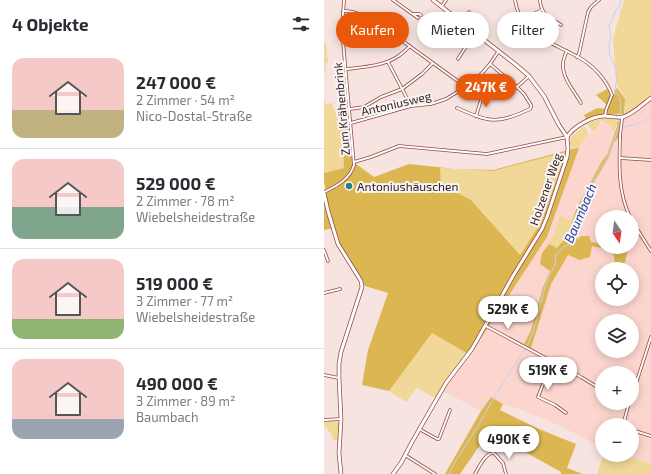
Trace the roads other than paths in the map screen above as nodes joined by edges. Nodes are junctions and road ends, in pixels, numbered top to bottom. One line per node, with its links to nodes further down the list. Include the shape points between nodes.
1 (344, 0): 10 (street, Zum Krähenbrink)
2 (393, 0): 14 (street)
3 (433, 0): 8 (main road)
4 (446, 0): 8 (street)
5 (515, 0): 12 (street)
6 (540, 0): 9 (street)
7 (599, 0): 23 (street, via 588,12)
8 (442, 6): 11 (main road)
9 (542, 10): 13 (street); 16 (street, via 546,16)
10 (343, 11): 18 (street, via 350,11 371,20); 28 (street, Zum Krähenbrink)
11 (449, 12)
12 (518, 12)
13 (538, 12)
14 (414, 14): 15 (street)
15 (417, 17)
16 (561, 25)
17 (489, 45): 22 (main road)
18 (410, 46): 25 (street); 26 (street)
19 (559, 47): 21 (street)
20 (465, 48): 24 (street)
21 (567, 51): 23 (street); 35 (street, via 563,61 564,72)
22 (498, 52): 27 (street, Antoniusweg); 29 (main road)
23 (578, 57): 40 (street, via 602,77 611,91 612,98)
24 (458, 59)
25 (388, 62): 28 (street); 32 (street)
26 (433, 63): 30 (street); 32 (street)
27 (490, 64): 30 (street, Antoniusweg); 31 (street)
28 (346, 69): 38 (street, Zum Krähenbrink)
29 (529, 76): 31 (street); 43 (main road, via 544,96)
30 (466, 87): 33 (street); 36 (street, Antoniusweg, via 446,99)
31 (517, 87): 33 (street, via 495,98); 39 (street, via 531,105 530,109 506,119 491,120)
32 (402, 89): 36 (street); 38 (street, via 381,97 364,108)
33 (482, 97): 39 (street)
34 (651, 98): 41 (main road)
35 (581, 103)
36 (411, 106): 42 (street, Antoniusweg)
37 (457, 108): 39 (street)
38 (350, 109): 42 (street, Zum Krähenbrink)
39 (476, 116)
40 (605, 116): 41 (main road); 43 (main road, via 590,119)
41 (622, 117): 44 (street)
42 (351, 122): 46 (street, Zum Krähenbrink)
43 (567, 137): 46 (street, via 487,154 399,146); 56 (main road, Holzener Weg, via 567,157 545,222)
44 (620, 158): 45 (street); 48 (street, via 621,187)
45 (651, 160)
46 (354, 162): 47 (street, Zum Krähenbrink, via 348,177)
47 (324, 192): 61 (main road, via 338,244 361,281 362,287 341,352)
48 (627, 210)
49 (639, 232): 51 (street)
50 (324, 250): 52 (street)
51 (651, 251)
52 (324, 255): 53 (street)
53 (328, 261)
54 (340, 289): 55 (street)
55 (324, 293)
56 (486, 326): 58 (street); 67 (main road, Holzener Weg, via 470,353 446,383)
57 (651, 337): 59 (street)
58 (552, 361): 62 (street); 64 (street, via 538,397)
59 (639, 374)
60 (324, 375): 61 (street)
61 (339, 378): 65 (main road)
62 (595, 385)
63 (450, 410): 67 (street, via 439,439)
64 (566, 413)
65 (341, 419): 66 (street); 71 (main road)
66 (324, 420)
67 (419, 429): 70 (main road, Holzener Weg)
68 (639, 432): 69 (street)
69 (651, 436)
70 (405, 455): 72 (main road, Holzener Weg); 73 (street)
71 (341, 474)
72 (393, 474)
73 (435, 474)
74 (475, 474): 75 (street, via 486,456 492,452 503,463)
75 (506, 474)

